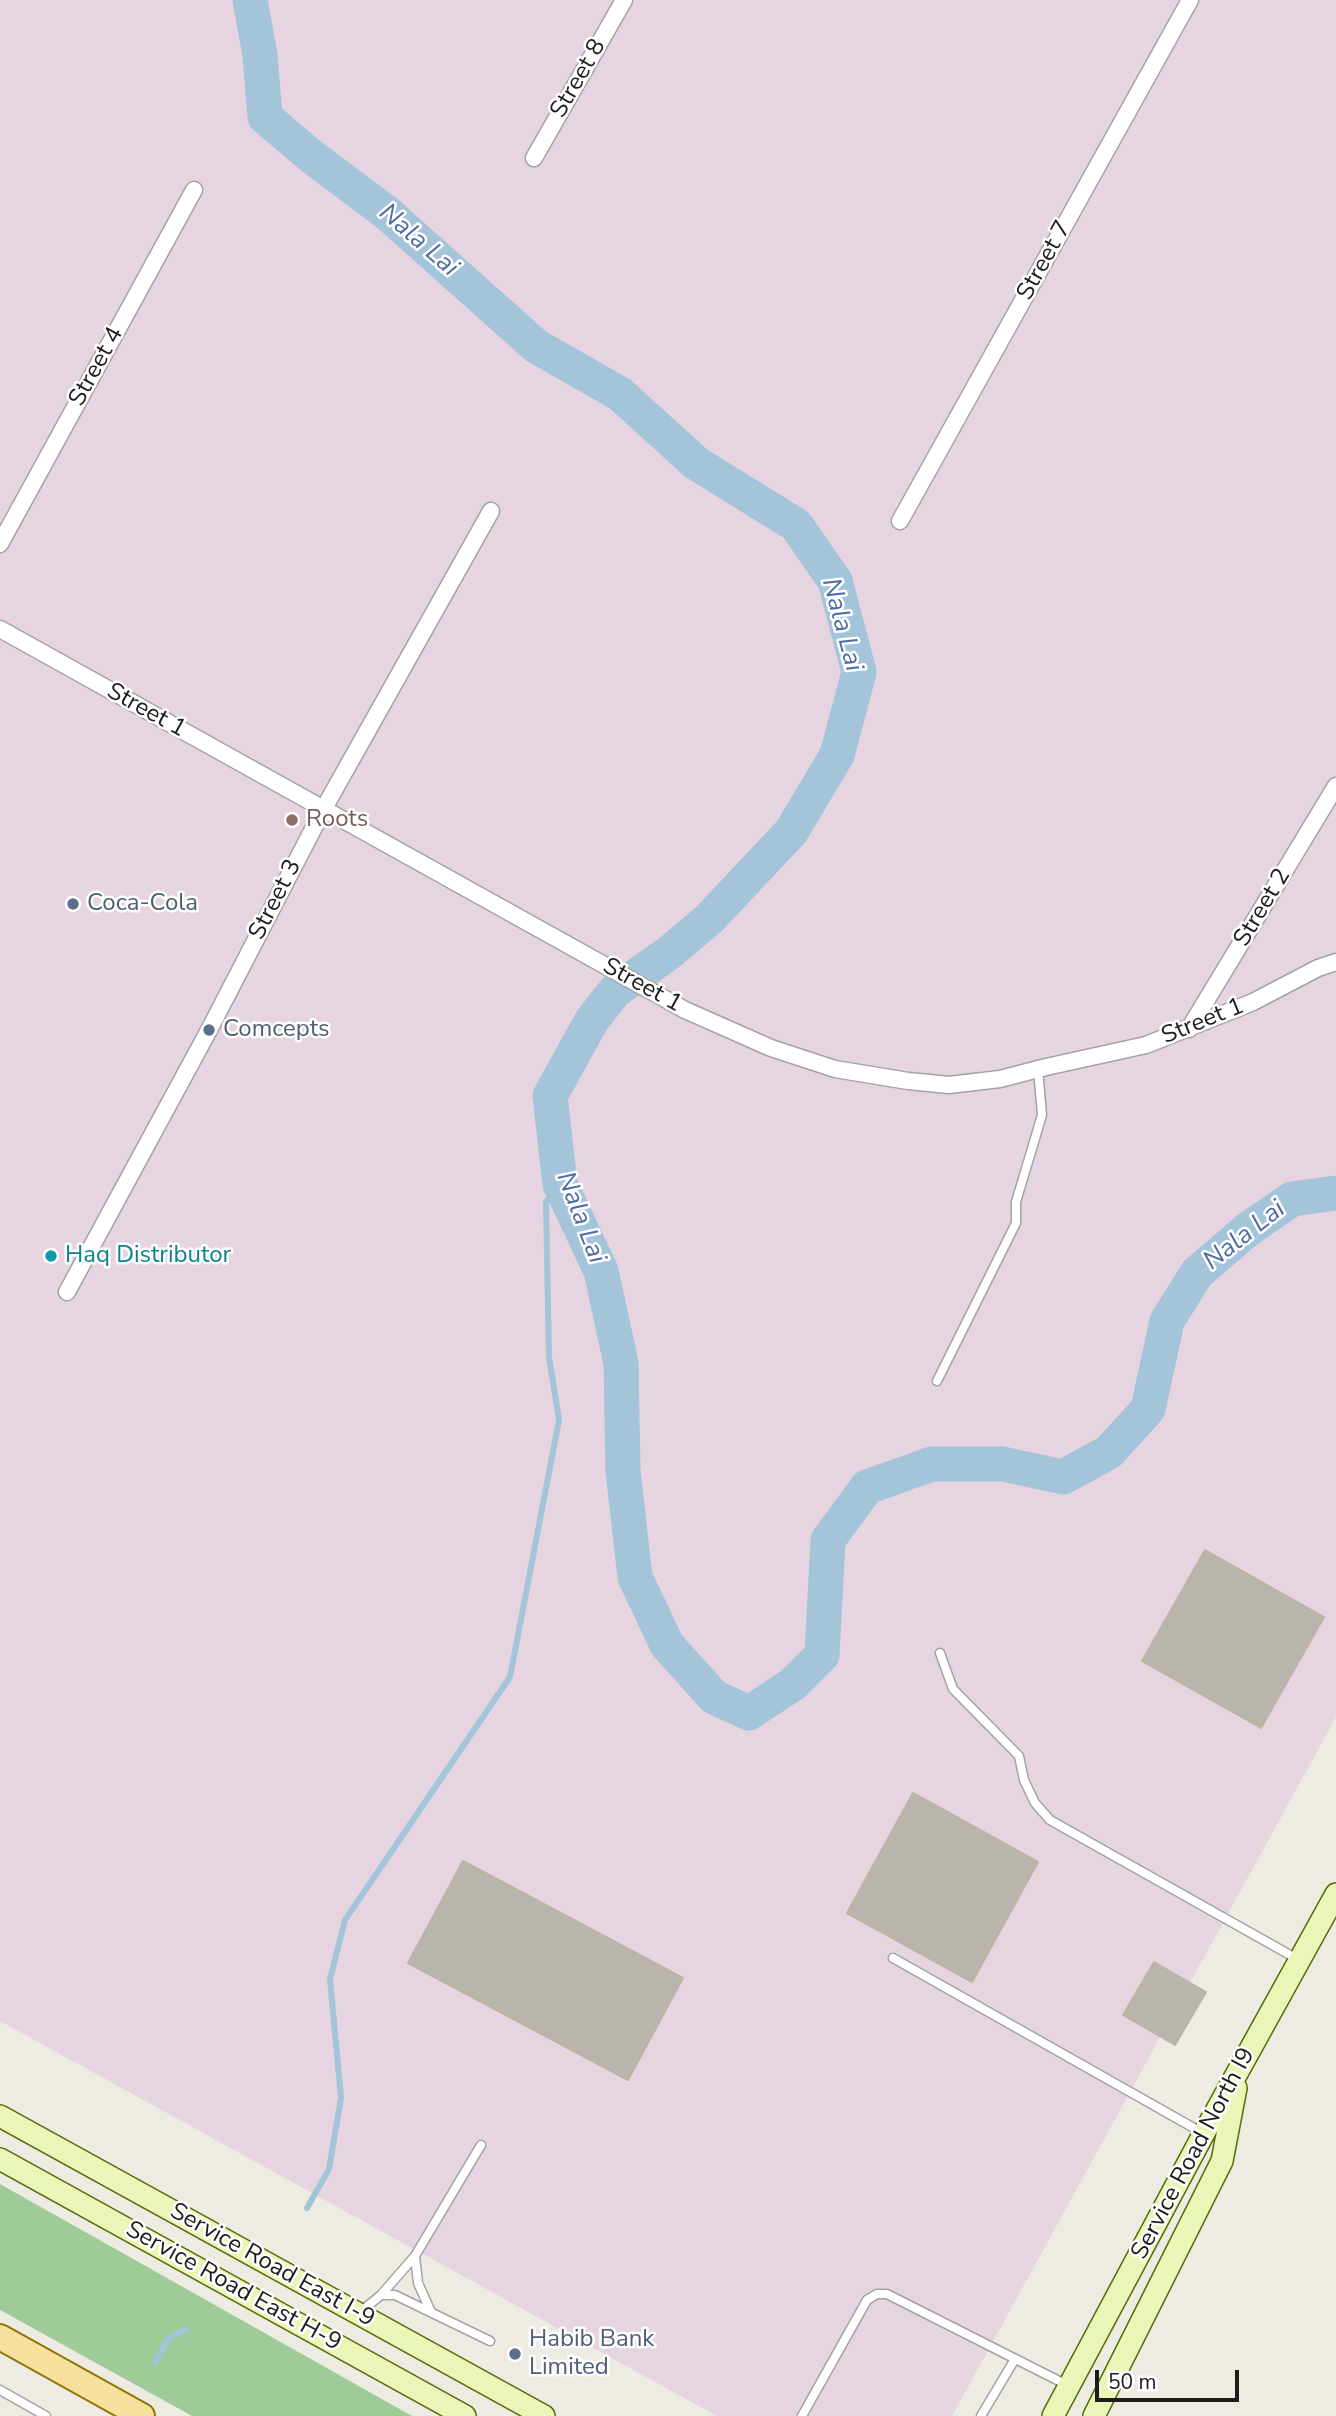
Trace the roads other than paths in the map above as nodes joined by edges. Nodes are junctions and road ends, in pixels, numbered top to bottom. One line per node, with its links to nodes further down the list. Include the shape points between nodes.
1 (624, 0): 3 (street, Street 8)
2 (1190, 0): 6 (street, Street 7)
3 (534, 158)
4 (194, 190): 7 (street, Street 4)
5 (491, 511): 10 (street, Street 3)
6 (900, 521)
7 (0, 544)
8 (0, 629): 10 (street, Street 1)
9 (1336, 786): 12 (street, Street 2)
10 (323, 810): 13 (street, Street 1, via 685,1010 771,1048 835,1069 908,1082 1000,1079); 14 (street, Street 3)
11 (1336, 962): 12 (street, Street 1)
12 (1189, 1029): 13 (street, Street 1, via 1146,1045)
13 (1038, 1069): 15 (lane, via 1042,1115 1016,1202 1016,1223)
14 (67, 1292)
15 (937, 1381)
16 (940, 1653): 19 (lane, via 953,1689 1019,1756 1035,1803 1050,1820)
17 (1336, 1894): 19 (main road, Service Road North I9)
18 (893, 1958): 22 (lane)
19 (1299, 1960): 20 (main road, Service Road North I9)
20 (1240, 2069): 22 (main road, Service Road North I9); 41 (main road, via 1222,2161)
21 (0, 2116): 28 (main road, Service Road East I-9)
22 (1204, 2133): 32 (main road, Service Road North I9)
23 (481, 2146): 25 (lane)
24 (0, 2159): 36 (main road, Service Road East H-9)
25 (415, 2256): 26 (lane); 27 (lane, via 418,2283)
26 (381, 2295): 27 (lane, via 395,2295); 28 (lane)
27 (431, 2312): 30 (lane)
28 (358, 2314): 37 (main road, Service Road East I-9)
29 (0, 2337): 35 (main road)
30 (490, 2341)
31 (1015, 2358): 32 (lane); 38 (lane, via 887,2294 877,2294 867,2300); 39 (lane)
32 (1069, 2386): 40 (main road, Service Road North I9)
33 (0, 2390): 34 (lane)
34 (46, 2416)
35 (142, 2416)
36 (465, 2416)
37 (544, 2416)
38 (803, 2416)
39 (981, 2416)
40 (1053, 2416)
41 (1094, 2416)

